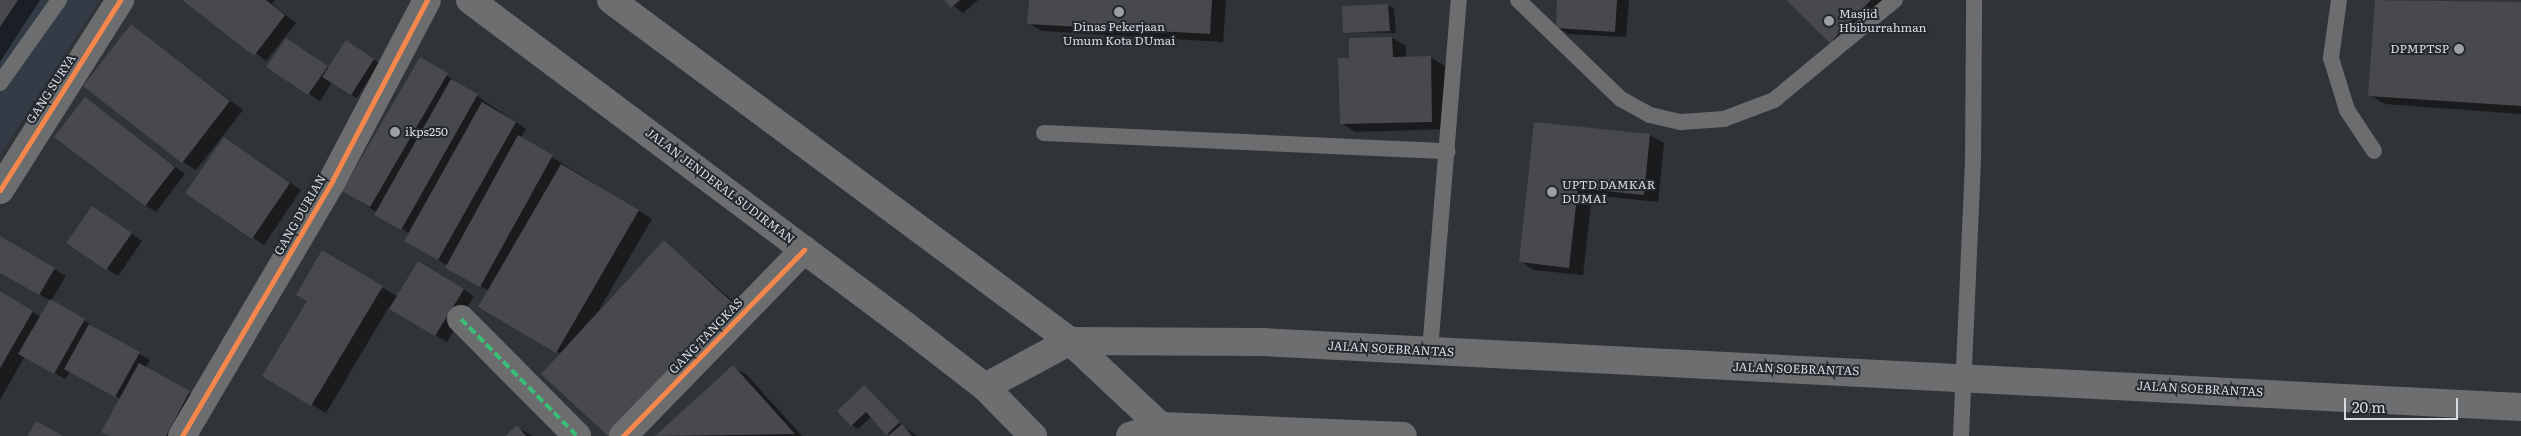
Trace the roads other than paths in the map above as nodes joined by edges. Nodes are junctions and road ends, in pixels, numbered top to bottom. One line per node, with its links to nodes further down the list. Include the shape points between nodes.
1 (59, 0): 11 (lane)
2 (120, 0): 15 (street, GANG SURYA)
3 (427, 0): 24 (street, GANG DURIAN, via 332,181)
4 (470, 0): 16 (main road, JALAN JENDERAL SUDIRMAN)
5 (612, 0): 18 (main road)
6 (1459, 0): 13 (lane)
7 (1518, 0): 8 (lane, via 1622,99 1650,115 1681,122 1724,119 1774,100)
8 (1895, 0)
9 (1974, 0): 20 (lane, via 1973,161)
10 (2333, 1): 14 (lane, via 2331,58 2347,110)
11 (0, 83)
12 (1044, 133): 13 (lane)
13 (1448, 151): 19 (lane)
14 (2374, 151)
15 (0, 190)
16 (804, 250): 21 (main road, JALAN JENDERAL SUDIRMAN); 26 (street, GANG TANGKAS)
17 (461, 319): 25 (street)
18 (1070, 342): 19 (main road, JALAN SOEBRANTAS, via 1262,342); 21 (main road); 23 (main road)
19 (1430, 350): 20 (main road, JALAN SOEBRANTAS)
20 (1963, 375): 22 (main road, JALAN SOEBRANTAS); 30 (lane)
21 (985, 387): 27 (main road, JALAN JENDERAL SUDIRMAN)
22 (2521, 407)
23 (1166, 431): 28 (main road); 29 (main road)
24 (182, 436)
25 (576, 436)
26 (623, 436)
27 (1033, 436)
28 (1130, 436)
29 (1403, 436)
30 (1961, 436)

